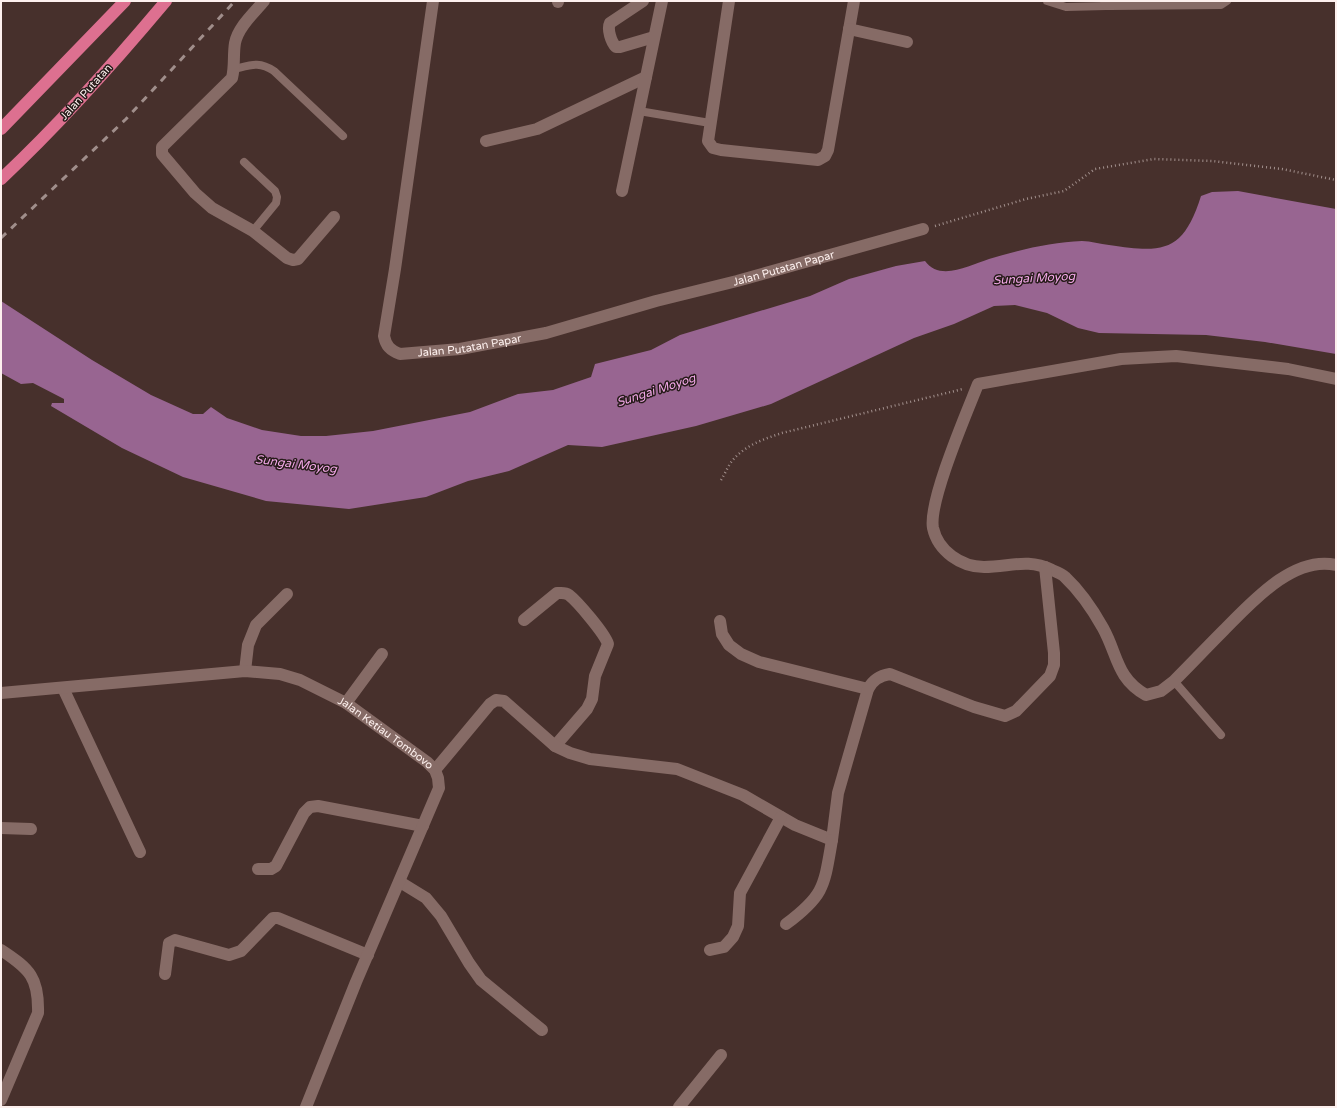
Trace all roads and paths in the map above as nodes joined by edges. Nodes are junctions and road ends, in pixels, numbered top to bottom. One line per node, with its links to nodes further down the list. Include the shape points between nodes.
1 (125, 1): 19 (highway)
2 (166, 1): 23 (highway, Jalan Putatan, via 38,144)
3 (264, 1): 15 (street, via 243,26 236,41)
4 (433, 1): 27 (street, Jalan Putatan Papar, via 384,336 385,343 391,351 400,354 460,349 546,333)
5 (643, 1): 13 (street, via 610,23 608,26 613,44 620,47)
6 (662, 1): 13 (street)
7 (729, 1): 18 (street)
8 (854, 1): 12 (street)
9 (1047, 1): 11 (lane, via 1066,7)
10 (1228, 1): 11 (lane, via 1220,5)
11 (1105, 4)
12 (849, 29): 14 (street); 18 (street, via 825,156 818,160 713,148 708,141)
13 (654, 37): 16 (street)
14 (907, 42)
15 (234, 69): 20 (lane, via 256,64 265,65); 28 (street, via 232,78 225,86 162,147 161,151 195,193 226,217)
16 (646, 77): 17 (street); 21 (street, via 537,129)
17 (639, 111): 18 (lane); 25 (street)
18 (710, 123)
19 (1, 129)
20 (342, 136)
21 (486, 141)
22 (244, 162): 28 (lane, via 275,191 277,197 276,203)
23 (1, 179)
24 (1336, 180): 27 (path, via 1282,169 1212,161 1154,159 1095,169 1064,191 1026,199)
25 (622, 191)
26 (334, 217): 28 (street, via 298,259 293,260)
27 (923, 229)
28 (253, 231)
29 (1336, 379): 30 (street, via 1288,369 1176,356 1121,359)
30 (978, 384): 31 (path, via 765,439 748,446 732,461); 33 (street, via 934,509 933,527 939,544 952,557 968,565 984,567 1029,563)
31 (721, 480)
32 (1336, 564): 39 (street, via 1325,562 1307,565 1270,587)
33 (1045, 567): 39 (street, via 1064,576 1082,594 1104,629 1121,671 1134,687 1146,695 1161,691); 41 (street, via 1054,665 1050,676 1016,711 1005,716 993,713 890,674 872,682)
34 (287, 594): 38 (street, via 256,625 248,645)
35 (524, 620): 45 (street, via 557,593 564,592 606,638 608,644 595,676 590,704)
36 (720, 621): 41 (street, via 722,634 728,645 741,654 759,662)
37 (382, 654): 43 (street)
38 (245, 671): 40 (street, Jalan Ketiau Tombovo); 43 (street, Jalan Ketiau Tombovo, via 280,674 300,680)
39 (1174, 680): 44 (lane)
40 (63, 688): 42 (street, Jalan Ketiau Tombovo); 52 (street)
41 (868, 690): 51 (street, via 838,793)
42 (1, 693)
43 (346, 703): 46 (street, Jalan Ketiau Tombovo, via 417,753)
44 (1221, 735)
45 (555, 746): 46 (street, via 504,700 496,700); 47 (street, via 590,759 677,769 743,795)
46 (435, 770): 48 (street, Jalan Ketiau Tombovo, via 439,788)
47 (781, 817): 51 (street); 57 (street, via 740,893 738,926 733,937 724,947)
48 (424, 826): 53 (street, via 318,806 310,807 304,813 276,866 271,869); 54 (street, Jalan Ketiau Tombovo)
49 (1, 828): 50 (street)
50 (31, 829)
51 (832, 840): 55 (street, via 825,880 818,895 806,909)
52 (140, 852)
53 (258, 869)
54 (400, 882): 58 (street, Jalan Ketiau Tombovo); 60 (street, via 426,898 442,916 480,980)
55 (786, 924)
56 (1, 950): 62 (street, via 35,980 38,1013)
57 (710, 950)
58 (368, 955): 59 (street, via 273,918 235,954 229,955 172,941 169,943); 63 (street, Jalan Ketiau Tombovo)
59 (165, 974)
60 (542, 1030)
61 (721, 1055): 64 (street)
62 (1, 1100)
63 (306, 1107)
64 (679, 1107)

